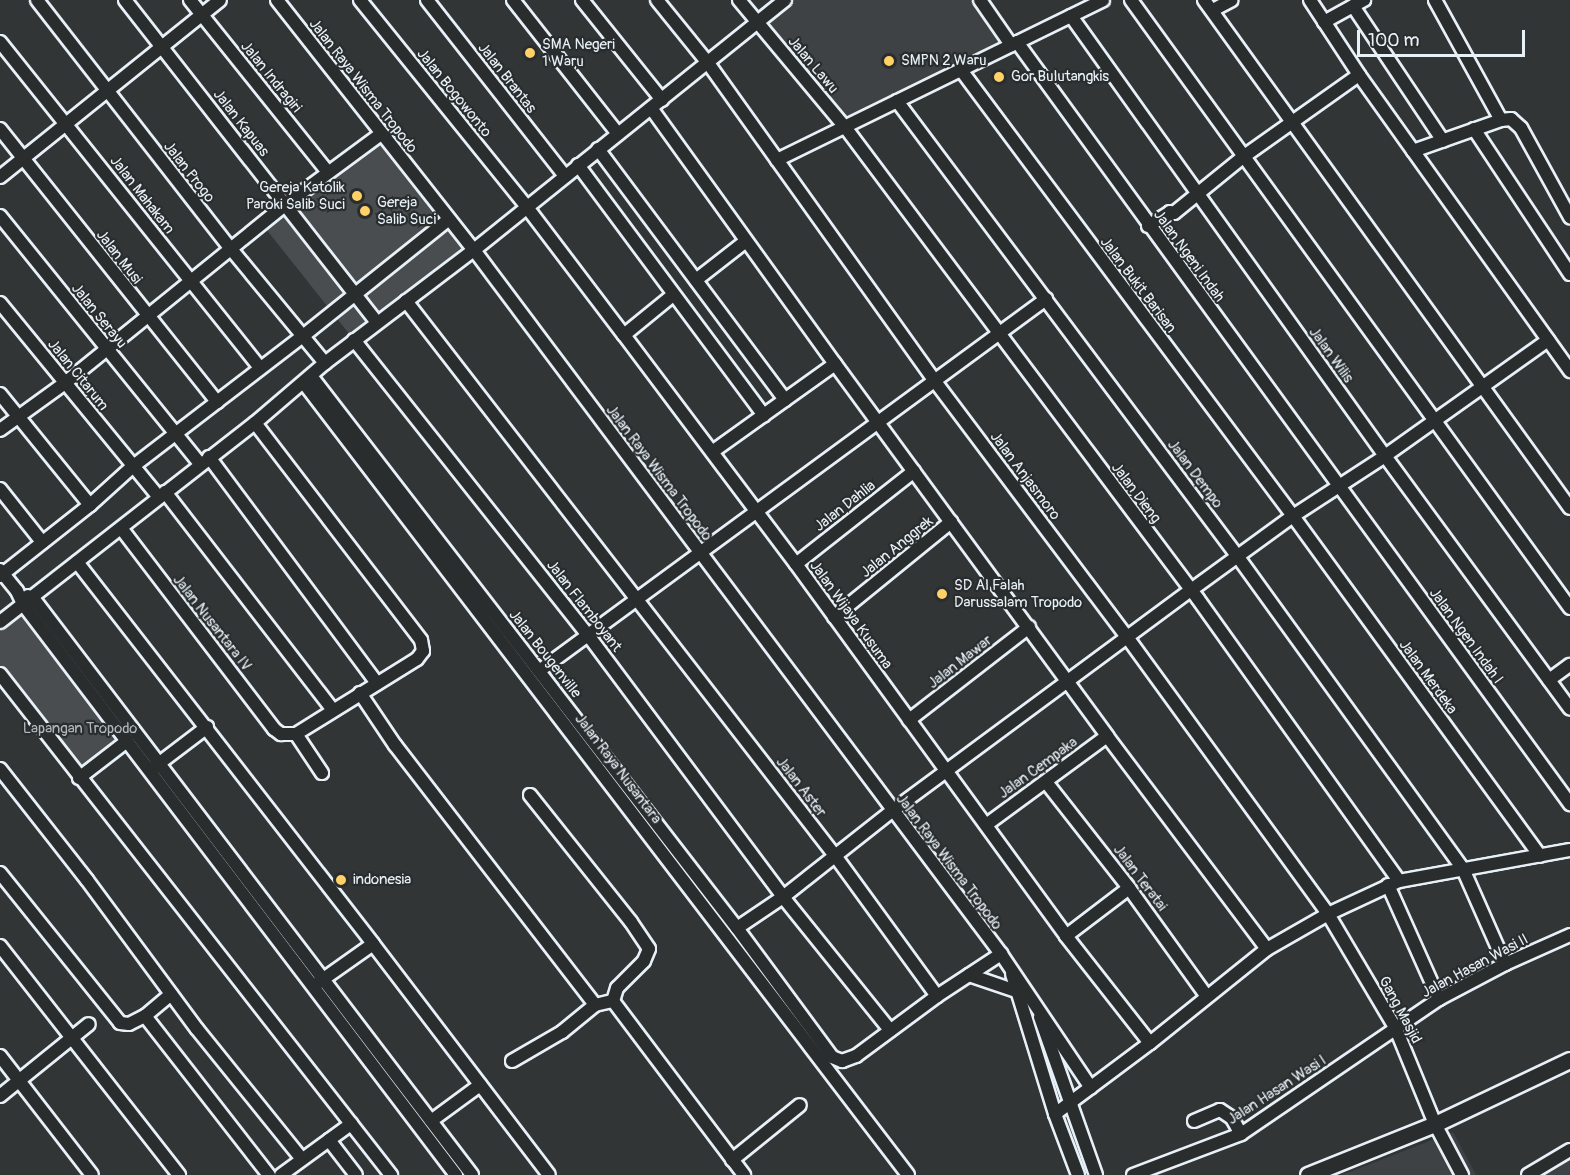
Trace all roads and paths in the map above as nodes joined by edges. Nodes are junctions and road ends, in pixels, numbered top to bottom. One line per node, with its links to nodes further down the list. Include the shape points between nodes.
1 (37, 0): 32 (street, Jalan Progo)
2 (125, 0): 28 (street, Jalan Kapuas)
3 (190, 0): 22 (street, Jalan Indragiri)
4 (220, 0): 22 (street)
5 (277, 0): 42 (street, Jalan Raya Wisma Tropodo)
6 (360, 0): 56 (street, Jalan Bogowonto)
7 (427, 0): 52 (street, Jalan Brantas)
8 (513, 0): 43 (street)
9 (582, 0): 33 (street)
10 (657, 0): 29 (street, Jalan Anjasmoro)
11 (739, 0): 24 (street, Jalan Lawu)
12 (785, 0): 24 (street)
13 (980, 0): 27 (street, Jalan Ngeni Indah)
14 (1103, 0): 23 (street)
15 (1131, 0): 47 (street)
16 (1204, 0): 21 (street)
17 (1232, 0): 21 (street)
18 (1310, 0): 25 (street)
19 (1435, 0): 36 (street)
20 (1358, 3): 25 (street); 44 (street)
21 (1213, 10): 38 (street)
22 (202, 15): 28 (street); 51 (street, Jalan Indragiri)
23 (1071, 16): 27 (street); 54 (street, Jalan Wilis)
24 (758, 22): 29 (street); 39 (street, Jalan Lawu)
25 (1324, 22): 31 (street)
26 (0, 42): 37 (street, Jalan Mahakam)
27 (1014, 44): 30 (street); 60 (street, Jalan Ngeni Indah)
28 (162, 45): 32 (street); 55 (street, Jalan Kapuas)
29 (708, 63): 33 (street); 49 (street, Jalan Anjasmoro)
30 (961, 70): 34 (street); 109 (street, Jalan Bukit Barisan)
31 (1359, 75): 38 (street); 46 (street)
32 (107, 90): 37 (street); 62 (street, Jalan Progo)
33 (662, 100): 35 (street)
34 (897, 101): 39 (street); 69 (street, Jalan Dempo)
35 (651, 108): 43 (street); 61 (street)
36 (1501, 120): 41 (street); 58 (street, via 1511,119 1521,128)
37 (67, 124): 48 (street); 66 (street, Jalan Mahakam)
38 (1292, 124): 47 (street); 87 (street)
39 (845, 127): 49 (street); 75 (street, Jalan Dieng)
40 (0, 129): 48 (street, Jalan Musi)
41 (1474, 129): 44 (street); 64 (street)
42 (381, 134): 51 (street); 59 (street, Jalan Raya Wisma Tropodo)
43 (618, 134): 45 (street)
44 (1443, 141): 46 (street)
45 (598, 149): 50 (street); 65 (street)
46 (1413, 151): 78 (street)
47 (1243, 157): 54 (street); 93 (street)
48 (23, 158): 53 (street); 72 (street, Jalan Musi)
49 (777, 160): 85 (street, Jalan Anjasmoro)
50 (578, 165): 52 (street); 68 (street)
51 (328, 172): 55 (street)
52 (564, 176): 56 (street)
53 (0, 177)
54 (1199, 193): 60 (street, via 1174,213); 99 (street, Jalan Wilis)
55 (286, 204): 62 (street); 67 (street, Jalan Kapuas)
56 (526, 206): 63 (street); 74 (street, Jalan Wijaya Kusuma)
57 (0, 216): 79 (street, Jalan Serayu)
58 (1570, 217)
59 (449, 219): 63 (street, Jalan Raya Wisma Tropodo); 67 (street)
60 (1148, 226): 103 (street, Jalan Ngeni Indah)
61 (746, 241): 65 (street); 81 (street)
62 (231, 249): 66 (street); 76 (street, Jalan Progo)
63 (474, 250): 70 (street); 113 (street, Jalan Raya Wisma Tropodo)
64 (1570, 274)
65 (696, 280): 89 (street)
66 (189, 281): 72 (street); 82 (street, Jalan Mahakam)
67 (355, 294): 73 (street, Jalan Kapuas); 76 (street)
68 (673, 295): 74 (street); 91 (street)
69 (1046, 298): 75 (street); 114 (street, Jalan Dempo)
70 (406, 301): 73 (street); 119 (street, Jalan Aster)
71 (0, 303): 86 (street, Jalan Citarum)
72 (146, 316): 79 (street); 90 (street, Jalan Musi)
73 (377, 322): 77 (street)
74 (624, 334): 98 (street, Jalan Wijaya Kusuma)
75 (997, 334): 85 (street); 118 (street, Jalan Dieng)
76 (303, 336): 80 (street, Jalan Progo); 82 (street)
77 (354, 340): 80 (street); 125 (street, Jalan Flamboyant)
78 (1548, 340): 83 (street); 87 (street)
79 (105, 348): 86 (street); 97 (street, Jalan Serayu)
80 (323, 361): 84 (street)
81 (835, 364): 89 (street); 94 (street)
82 (260, 368): 90 (street)
83 (1570, 371)
84 (310, 380): 95 (street); 128 (street, Jalan Bougenville); 214 (street, Jalan Raya Nusantara)
85 (934, 380): 94 (street); 126 (street, Jalan Anjasmoro)
86 (65, 383): 92 (street); 101 (street, Jalan Citarum)
87 (1483, 386): 93 (street); 107 (street)
88 (0, 394): 92 (street)
89 (785, 400): 91 (street)
90 (217, 402): 97 (street)
91 (764, 415): 98 (street)
92 (17, 416): 96 (street); 106 (street)
93 (1435, 421): 99 (street); 121 (street)
94 (877, 422): 102 (street); 108 (street)
95 (255, 423): 100 (street); 132 (street, via 423,644 417,659)
96 (0, 430)
97 (176, 434): 100 (street, Jalan Serayu); 101 (street)
98 (712, 452): 108 (street, Jalan Wijaya Kusuma)
99 (1385, 456): 103 (street); 130 (street, Jalan Wilis)
100 (205, 461): 105 (street); 132 (street, Jalan Serayu)
101 (132, 467): 105 (street, Jalan Citarum); 106 (street)
102 (914, 471): 110 (street); 116 (street, Jalan Dahlia)
103 (1338, 486): 109 (street); 148 (street, Jalan Ngen Indah I)
104 (0, 489): 112 (street)
105 (162, 495): 111 (street); 135 (street, Jalan Citarum)
106 (90, 505): 112 (street)
107 (1570, 508)
108 (756, 511): 113 (street); 116 (street, Jalan Wijaya Kusuma)
109 (1293, 516): 114 (street); 152 (street, Jalan Merdeka)
110 (951, 522): 122 (street, Jalan Anggrek); 124 (street)
111 (121, 528): 115 (street); 138 (street, Jalan Nusantara IV, via 267,720 281,734)
112 (42, 542): 117 (street)
113 (699, 553): 119 (street); 149 (street, Jalan Raya Wisma Tropodo)
114 (1238, 557): 118 (street); 154 (street, Jalan Dempo)
115 (77, 562): 120 (street); 137 (street)
116 (796, 564): 122 (street, Jalan Wijaya Kusuma)
117 (1, 573): 120 (street)
118 (1191, 590): 126 (street); 156 (street, Jalan Dieng)
119 (637, 599): 125 (street); 153 (street, Jalan Aster)
120 (28, 601): 123 (street); 140 (street); 141 (street)
121 (1570, 608)
122 (834, 617): 136 (street, Jalan Wijaya Kusuma)
123 (0, 622)
124 (1029, 627): 131 (street); 136 (street, Jalan Mawar)
125 (588, 635): 128 (street); 158 (street, Jalan Flamboyant)
126 (1127, 637): 131 (street); 159 (street, Jalan Anjasmoro)
127 (1570, 665): 130 (street)
128 (539, 671): 160 (street, Jalan Bougenville)
129 (0, 674): 145 (street)
130 (1549, 680): 134 (street, Jalan Wilis)
131 (1070, 682): 139 (street); 144 (street)
132 (376, 684): 133 (street)
133 (360, 693): 135 (street); 178 (street, via 395,745)
134 (1570, 709)
135 (333, 710): 138 (street)
136 (909, 720): 144 (street, Jalan Wijaya Kusuma)
137 (207, 727): 141 (street); 163 (street)
138 (296, 734): 143 (street)
139 (1107, 736): 146 (street, Jalan Cempaka); 165 (street)
140 (127, 741): 141 (street); 145 (street)
141 (154, 768): 170 (street)
142 (0, 769): 172 (street)
143 (322, 773)
144 (946, 773): 149 (street); 150 (street, Jalan Wijaya Kusuma)
145 (79, 778): 197 (street)
146 (1047, 782): 150 (street, Jalan Cempaka); 157 (street, Jalan Teratai)
147 (530, 795): 177 (street, via 631,921 649,950 644,961 617,988)
148 (1570, 804)
149 (892, 811): 153 (street); 166 (street, Jalan Raya Wisma Tropodo)
150 (986, 825): 162 (street, Jalan Wijaya Kusuma)
151 (1570, 850): 152 (street)
152 (1540, 856): 154 (street)
153 (836, 857): 158 (street); 174 (street, Jalan Aster)
154 (1463, 869): 156 (street); 167 (street, Jalan Dempo)
155 (0, 873): 179 (street, via 120,1023 129,1024)
156 (1394, 883): 159 (street); 176 (street, Jalan Dieng)
157 (1129, 888): 162 (street); 173 (street, Jalan Teratai)
158 (783, 897): 160 (street); 182 (street, Jalan Flamboyant)
159 (1325, 910): 165 (street); 181 (street, Gang Masjid)
160 (737, 928): 182 (street, Jalan Bougenville, via 823,1048 839,1060 849,1060)
161 (1570, 935): 167 (street, Jalan Hasan Wasi II)
162 (1066, 936): 184 (street, Jalan Wijaya Kusuma)
163 (373, 944): 170 (street); 189 (street)
164 (0, 946): 183 (street)
165 (1267, 949): 173 (street)
166 (1001, 954): 168 (street, Jalan Raya Wisma Tropodo); 169 (street)
167 (1504, 964): 176 (street, Jalan Hasan Wasi II)
168 (1010, 967): 171 (street); 175 (street, Jalan Raya Wisma Tropodo)
169 (969, 975): 171 (street); 174 (street)
170 (318, 982): 196 (street); 210 (street)
171 (1016, 991): 194 (street)
172 (171, 994): 179 (street); 202 (street)
173 (1206, 995): 184 (street)
174 (937, 996): 182 (street)
175 (1034, 999): 190 (street); 192 (street)
176 (1439, 999): 181 (street, Jalan Hasan Wasi II)
177 (613, 1001): 178 (street); 203 (street)
178 (595, 1005): 187 (street, via 562,1032)
179 (145, 1016): 206 (street)
180 (89, 1024): 183 (street)
181 (1396, 1029): 198 (street, Gang Masjid); 199 (street, Jalan Hasan Wasi I)
182 (890, 1030)
183 (72, 1038): 188 (street); 205 (street)
184 (1150, 1043): 190 (street)
185 (0, 1056): 188 (street)
186 (1570, 1060): 198 (main road)
187 (512, 1061)
188 (20, 1081): 191 (street); 204 (street)
189 (480, 1085): 196 (street); 212 (street)
190 (1091, 1088): 192 (street)
191 (0, 1096)
192 (1070, 1104): 194 (street); 216 (street)
193 (800, 1105): 203 (street)
194 (1056, 1114): 215 (street)
195 (1194, 1121): 199 (street, via 1220,1110 1232,1118)
196 (431, 1122): 211 (street)
197 (351, 1124): 200 (street); 209 (street)
198 (1435, 1124): 218 (main road); 219 (street, Gang Masjid)
199 (1241, 1134): 217 (street, Jalan Hasan Wasi I)
200 (329, 1140): 202 (street); 208 (street)
201 (1570, 1150): 220 (street)
202 (302, 1159): 207 (street)
203 (732, 1160): 213 (street)
204 (92, 1175)
205 (179, 1175)
206 (269, 1175)
207 (281, 1175)
208 (356, 1175)
209 (391, 1175)
210 (456, 1175)
211 (472, 1175)
212 (549, 1175)
213 (744, 1175)
214 (908, 1175)
215 (1078, 1175)
216 (1096, 1175)
217 (1133, 1175)
218 (1308, 1175)
219 (1462, 1175)
220 (1528, 1175)

